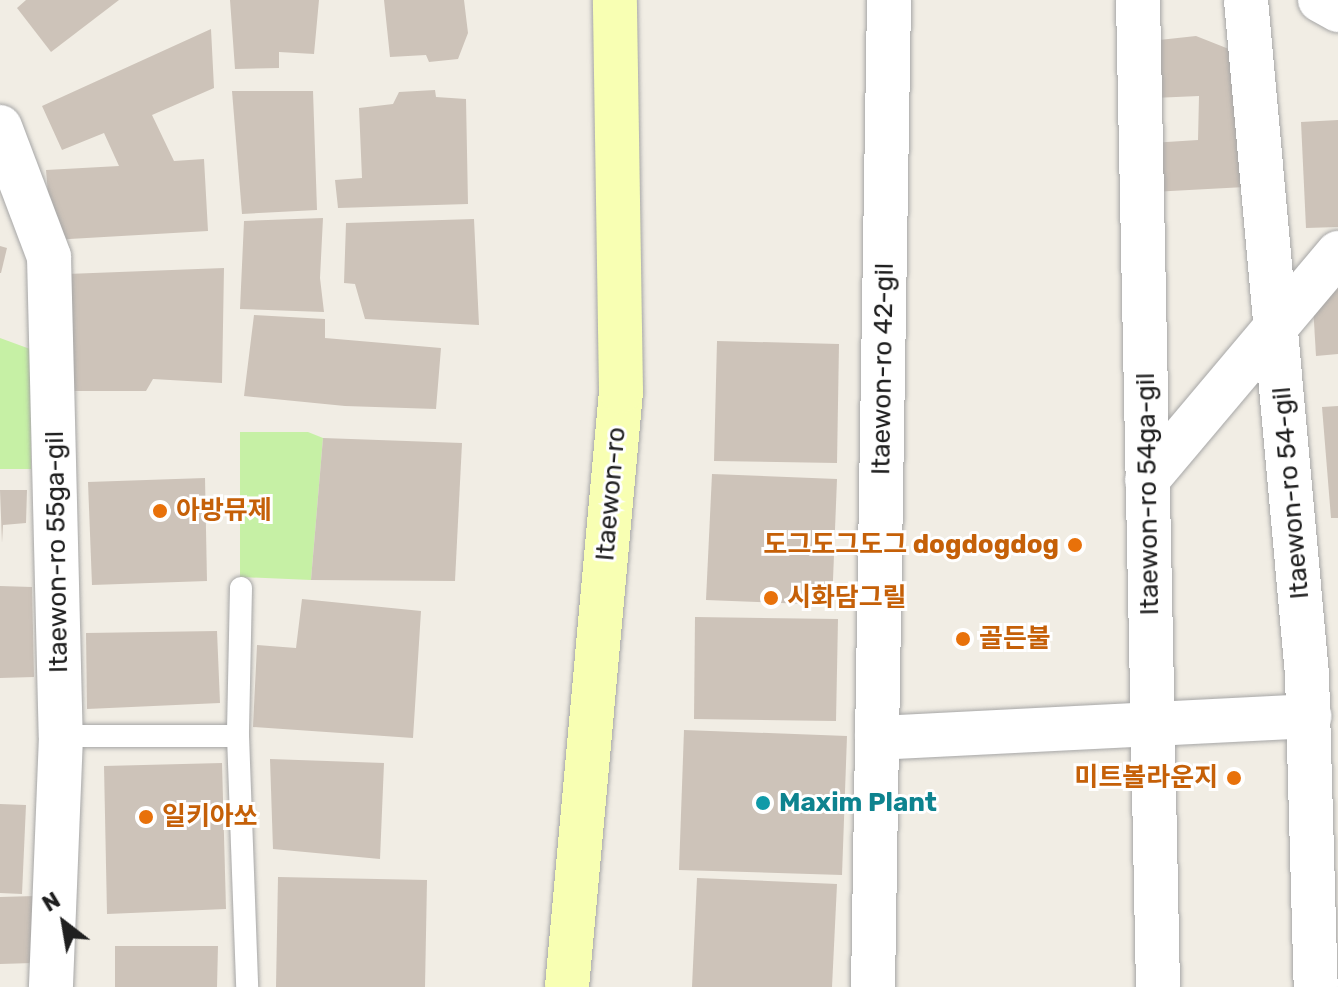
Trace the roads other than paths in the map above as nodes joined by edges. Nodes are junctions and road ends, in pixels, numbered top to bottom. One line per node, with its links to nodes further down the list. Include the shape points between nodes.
1 (615, 0): 19 (main road, Itaewon-ro, via 621,391)
2 (889, 0): 16 (street, Itaewon-ro 42-gil)
3 (1138, 0): 10 (street, Itaewon-ro 54ga-gil)
4 (1246, 0): 9 (street, Itaewon-ro 54-gil)
5 (1320, 0): 6 (street)
6 (1338, 10)
7 (0, 127): 14 (street, Itaewon-ro 55ga-gil, via 49,257)
8 (1338, 253): 9 (street)
9 (1276, 327): 10 (street); 12 (street, Itaewon-ro 54-gil)
10 (1147, 480): 13 (street, Itaewon-ro 54ga-gil)
11 (241, 588): 15 (lane)
12 (1309, 716): 13 (street); 22 (street, Itaewon-ro 54-gil)
13 (1153, 725): 16 (street); 21 (street, Itaewon-ro 54ga-gil)
14 (61, 736): 15 (lane); 17 (street, Itaewon-ro 55ga-gil)
15 (238, 736): 18 (lane)
16 (877, 738): 20 (street, Itaewon-ro 42-gil)
17 (51, 987)
18 (247, 987)
19 (567, 987)
20 (873, 987)
21 (1158, 987)
22 (1316, 987)

